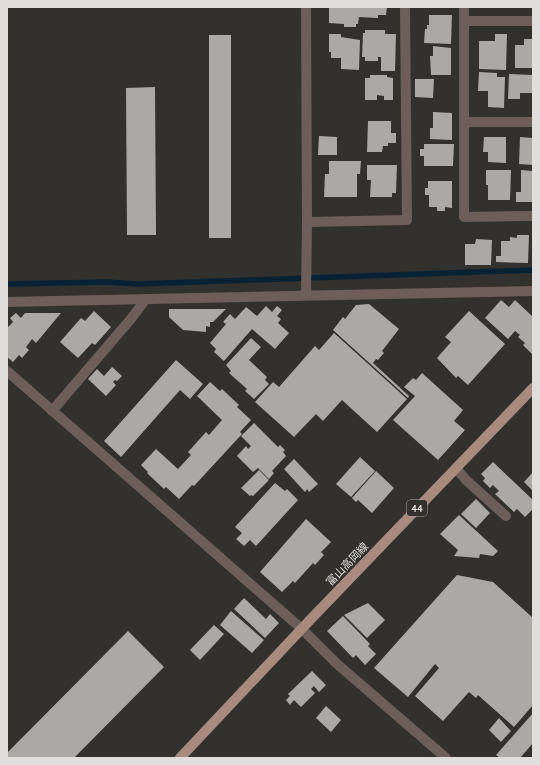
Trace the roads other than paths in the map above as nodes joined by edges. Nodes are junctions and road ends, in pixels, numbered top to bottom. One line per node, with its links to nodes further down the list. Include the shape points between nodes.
1 (306, 7): 9 (street)
2 (405, 7): 9 (street, via 407,220)
3 (464, 7): 4 (street)
4 (464, 21): 5 (street); 6 (street)
5 (533, 21)
6 (464, 122): 7 (street); 8 (street, via 464,217)
7 (533, 122)
8 (533, 216)
9 (307, 222): 11 (street)
10 (533, 291): 11 (street)
11 (306, 295): 12 (street)
12 (146, 299): 13 (street); 16 (street)
13 (7, 302)
14 (7, 371): 16 (street)
15 (533, 388): 17 (main road, 富山高岡線 / 44)
16 (52, 411): 19 (street)
17 (456, 468): 18 (street); 19 (main road, 富山高岡線 / 44)
18 (506, 516)
19 (302, 629): 20 (main road, 富山高岡線 / 44); 21 (street, via 336,663)
20 (180, 758)
21 (446, 758)

